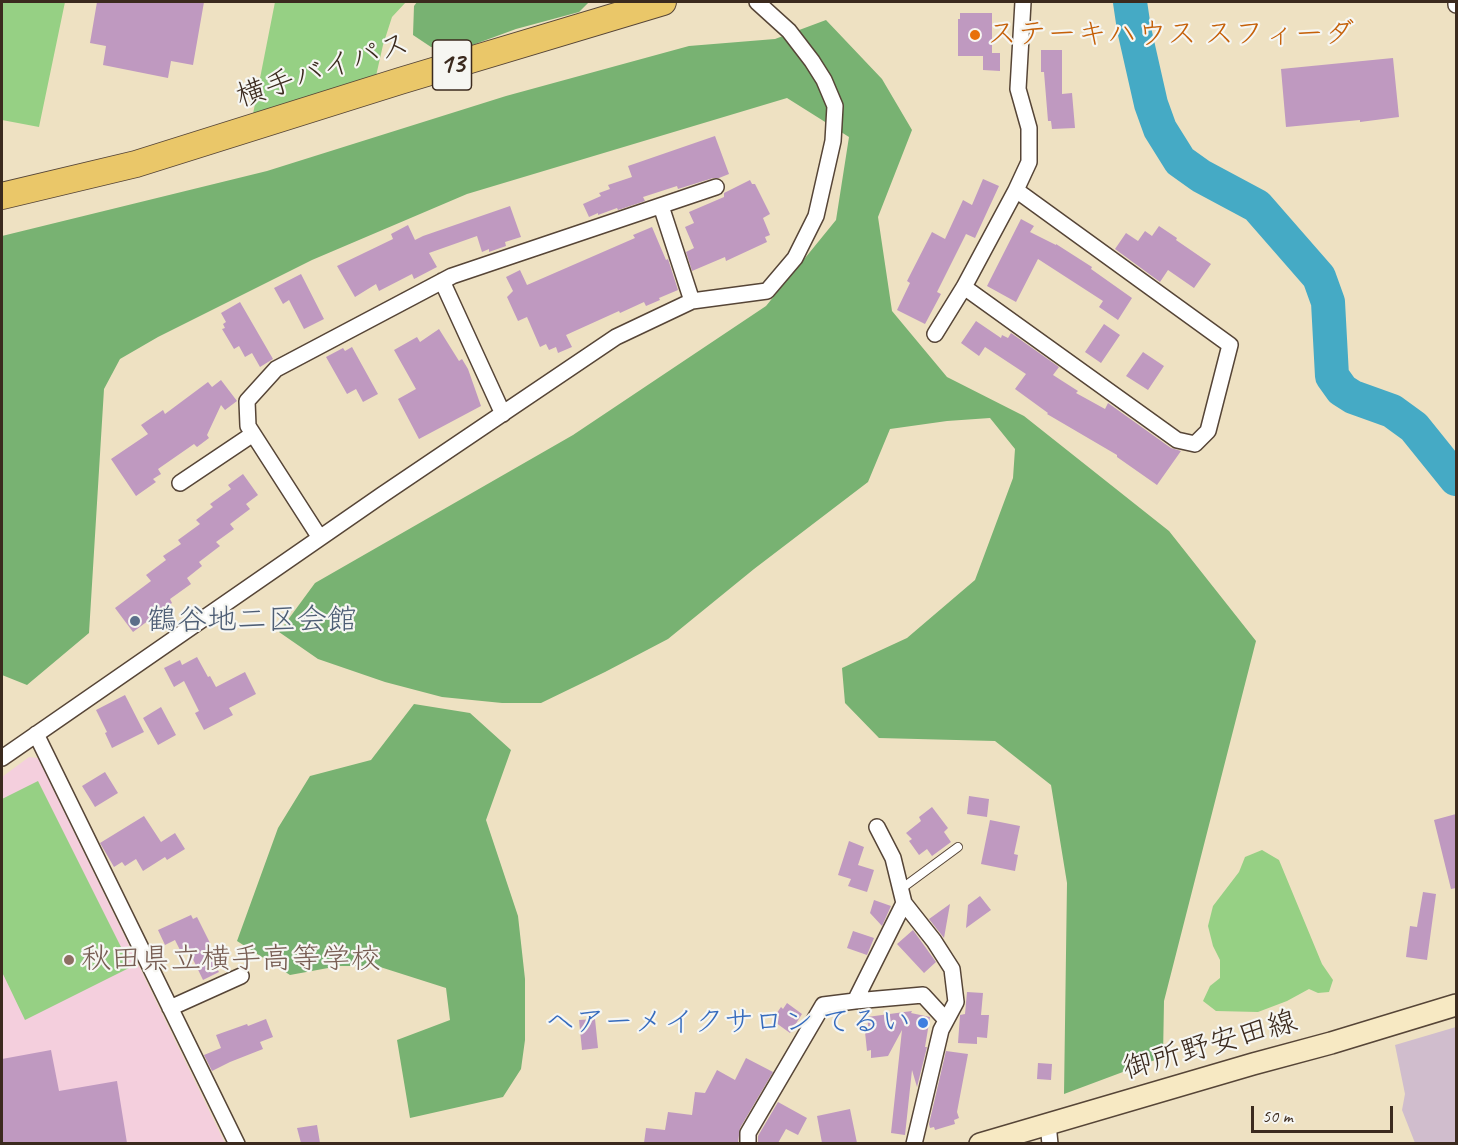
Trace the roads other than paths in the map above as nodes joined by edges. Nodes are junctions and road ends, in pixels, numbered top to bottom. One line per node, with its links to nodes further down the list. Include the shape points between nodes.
1 (663, 2): 6 (highway, 横手バイパス / 13, via 136,164)
2 (757, 2): 10 (street, via 789,31 824,80 835,106 833,141 816,216 795,258 767,291)
3 (1023, 2): 5 (street, via 1018,88 1029,128 1029,162)
4 (716, 187): 7 (street)
5 (1016, 190): 9 (street); 9 (street, via 1230,345 1208,431 1195,444 1177,440)
6 (2, 196)
7 (661, 206): 8 (street); 10 (street)
8 (442, 281): 12 (street); 13 (street, via 276,369 248,401 248,426)
9 (964, 287): 11 (street)
10 (692, 301): 12 (street, via 616,338)
11 (935, 334)
12 (503, 414): 15 (street)
13 (252, 434): 14 (street); 15 (street)
14 (180, 483)
15 (320, 537): 16 (street)
16 (36, 734): 17 (street); 24 (street)
17 (2, 758)
18 (877, 827): 20 (street, via 894,858)
19 (958, 847): 20 (lane)
20 (902, 896): 22 (street); 25 (street, via 952,969 956,1002)
21 (241, 976): 24 (street)
22 (855, 1001): 25 (street, via 923,995); 28 (street, via 823,1005 748,1133)
23 (1456, 1005): 26 (main road, 御所野安田線, via 1253,1064)
24 (170, 1008): 27 (street)
25 (946, 1020): 29 (street)
26 (1049, 1134): 30 (main road, 御所野安田線)
27 (237, 1143)
28 (748, 1143)
29 (914, 1143)
30 (980, 1143)

